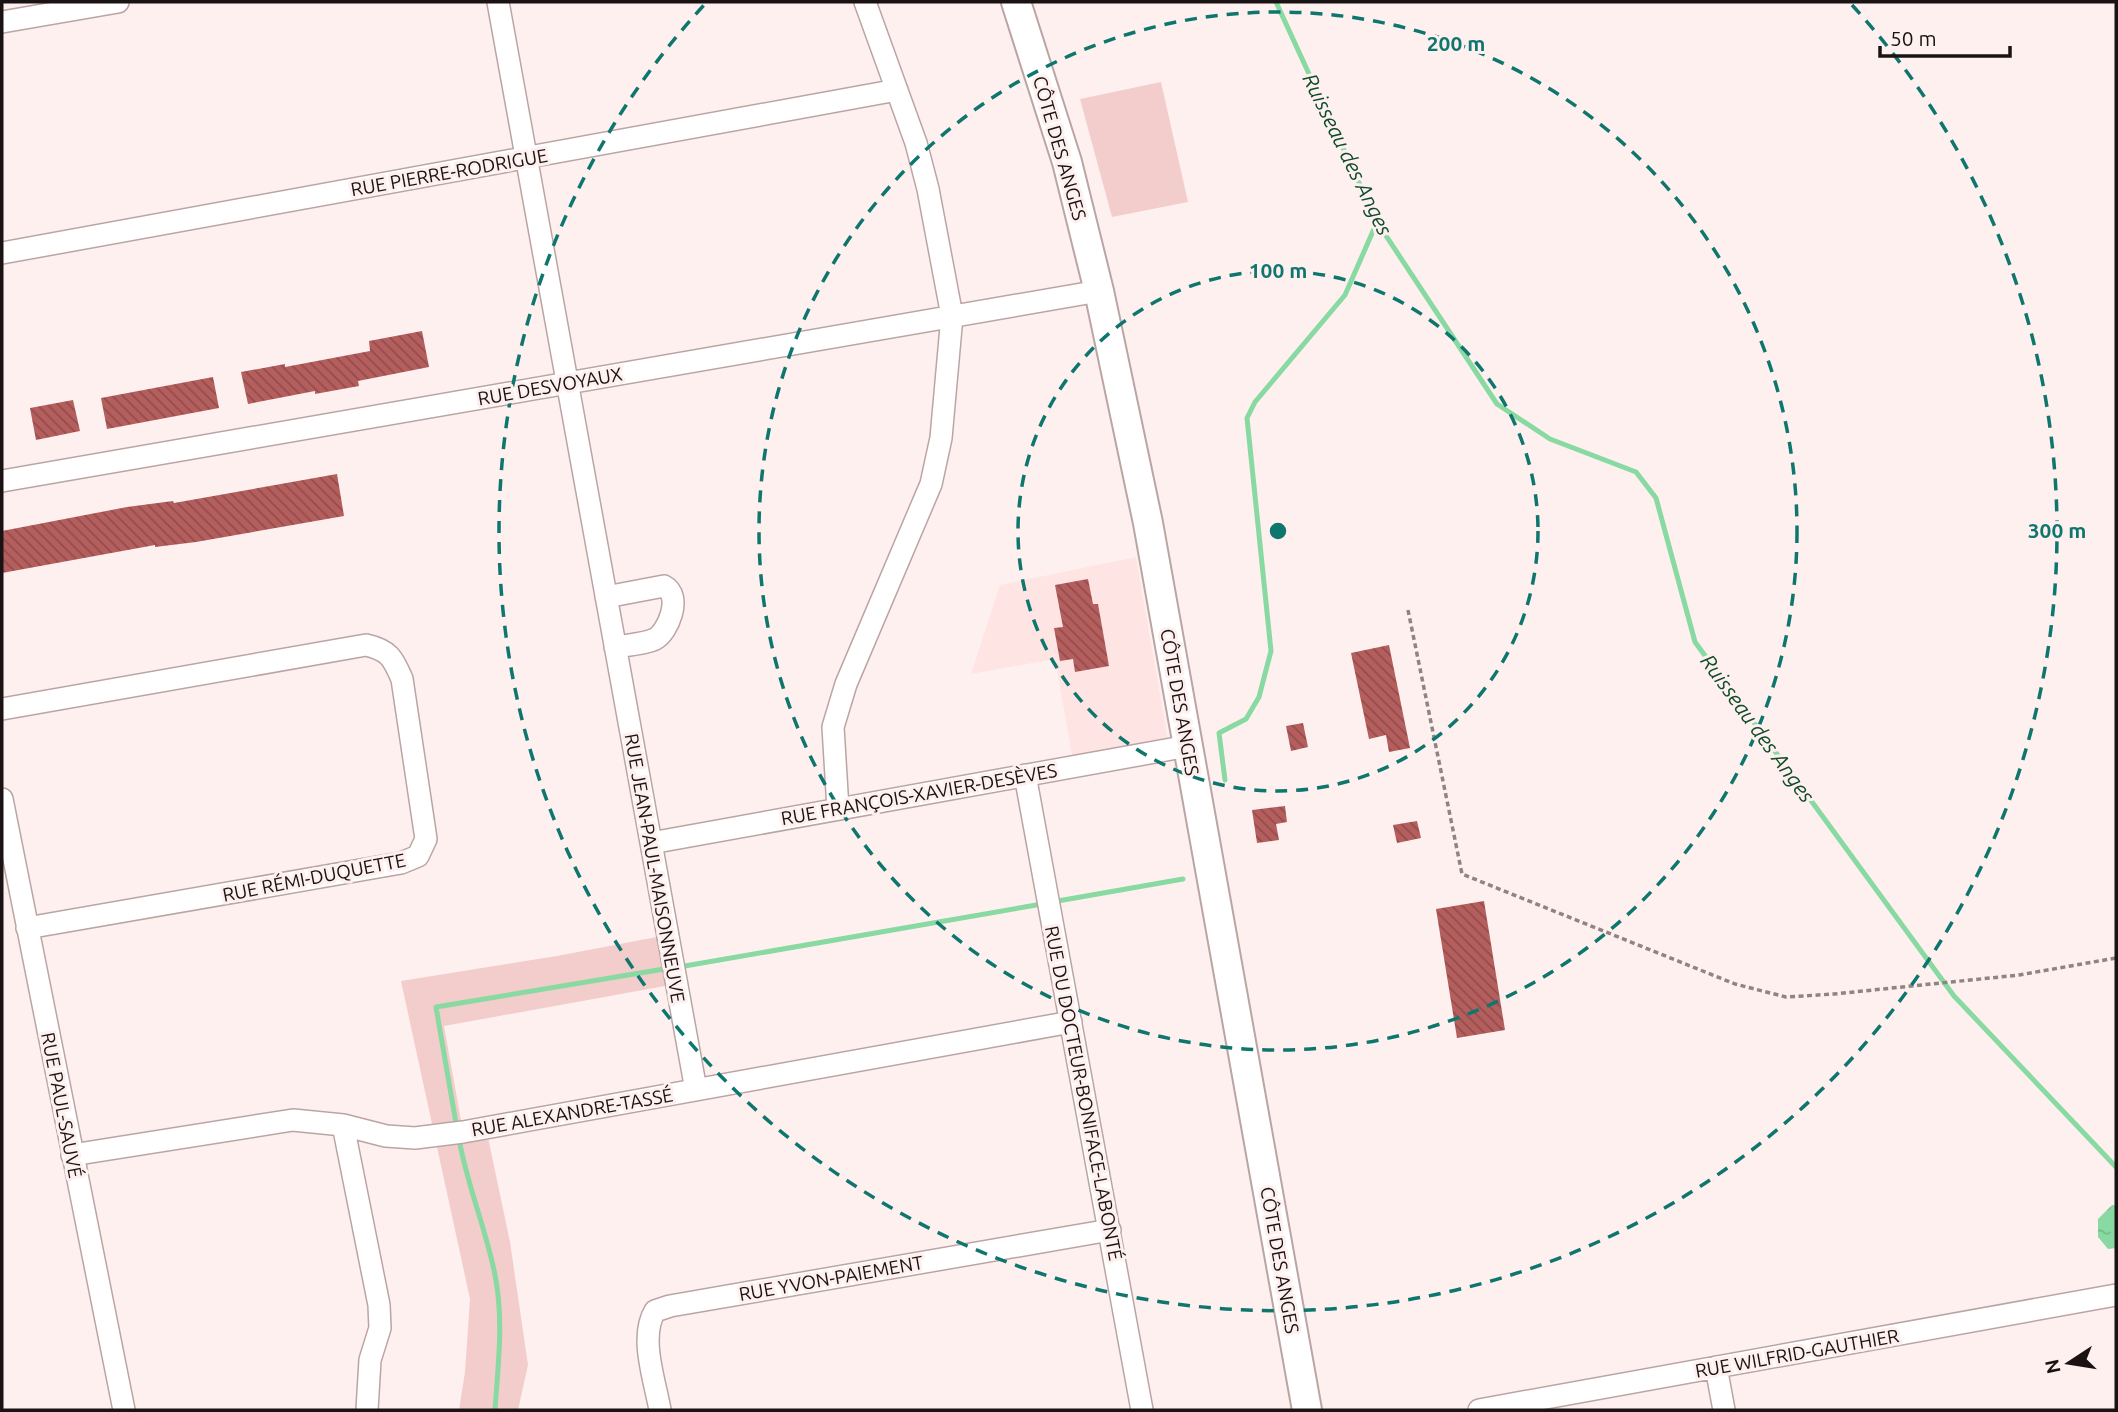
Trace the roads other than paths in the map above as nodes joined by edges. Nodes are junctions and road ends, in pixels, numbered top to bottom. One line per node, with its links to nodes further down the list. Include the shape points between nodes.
1 (118, 2): 5 (street)
2 (498, 2): 7 (street, RUE JEAN-PAUL-MAISONNEUVE)
3 (865, 2): 6 (street)
4 (1016, 2): 9 (street, CÔTE DES ANGES, via 1067,162)
5 (2, 22)
6 (897, 90): 7 (street, RUE PIERRE-RODRIGUE); 10 (street, via 928,189)
7 (526, 158): 8 (street, RUE PIERRE-RODRIGUE); 11 (street, RUE JEAN-PAUL-MAISONNEUVE)
8 (2, 253)
9 (1099, 291): 10 (street, RUE DESVOYAUX); 16 (street, CÔTE DES ANGES, via 1148,523)
10 (952, 316): 11 (street, RUE DESVOYAUX); 19 (street, via 941,438 931,484 832,727)
11 (567, 383): 12 (street, RUE DESVOYAUX); 13 (street, RUE JEAN-PAUL-MAISONNEUVE)
12 (2, 481)
13 (606, 597): 14 (street, RUE JEAN-PAUL-MAISONNEUVE); 14 (street, via 664,586 675,602 663,632 654,639)
14 (615, 647): 20 (street, RUE JEAN-PAUL-MAISONNEUVE)
15 (2, 709): 21 (street, RUE RÉMI-DUQUETTE, via 366,645 380,648 393,658 402,679 426,839 418,856 401,863)
16 (1188, 746): 17 (street, RUE FRANÇOIS-XAVIER-DESÈVES); 33 (street, CÔTE DES ANGES)
17 (1025, 775): 19 (street, RUE FRANÇOIS-XAVIER-DESÈVES); 22 (street, RUE DU DOCTEUR-BONIFACE-LABONTÉ)
18 (2, 799): 21 (street, RUE PAUL-SAUVÉ)
19 (838, 809): 20 (street, RUE FRANÇOIS-XAVIER-DESÈVES)
20 (651, 843): 23 (street, RUE JEAN-PAUL-MAISONNEUVE)
21 (27, 928): 25 (street, RUE PAUL-SAUVÉ)
22 (1071, 1022): 23 (street, RUE ALEXANDRE-TASSÉ); 26 (street, RUE DU DOCTEUR-BONIFACE-LABONTÉ)
23 (696, 1090): 24 (street, RUE ALEXANDRE-TASSÉ, via 415,1138)
24 (343, 1125): 25 (street, RUE ALEXANDRE-TASSÉ, via 293,1120); 30 (street, via 379,1305 380,1328 370,1360)
25 (72, 1155): 29 (street, RUE PAUL-SAUVÉ)
26 (1110, 1230): 31 (street, RUE YVON-PAIEMENT, via 654,1311 646,1334); 32 (street, RUE DU DOCTEUR-BONIFACE-LABONTÉ)
27 (2116, 1295): 28 (street, RUE WILFRID-GAUTHIER)
28 (1716, 1367): 34 (street, RUE WILFRID-GAUTHIER); 35 (street)
29 (124, 1410)
30 (367, 1410)
31 (660, 1410)
32 (1142, 1410)
33 (1307, 1410)
34 (1479, 1410)
35 (1724, 1410)

